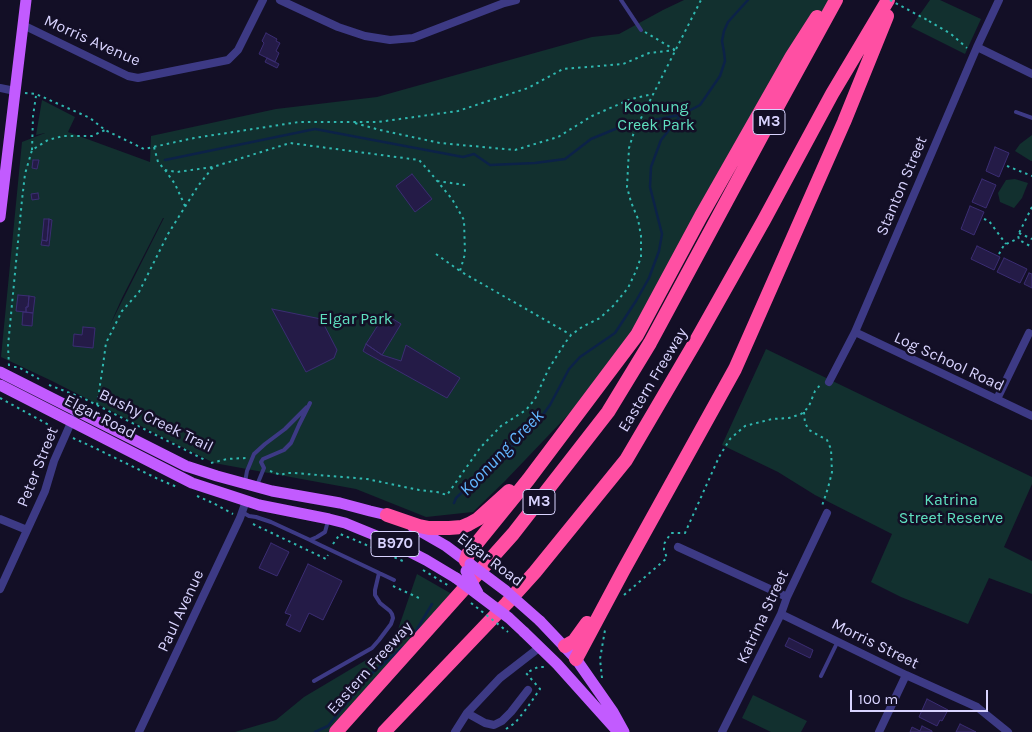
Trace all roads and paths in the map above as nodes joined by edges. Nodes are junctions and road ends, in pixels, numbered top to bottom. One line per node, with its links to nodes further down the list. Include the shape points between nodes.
1 (26, 0): 11 (main road)
2 (263, 0): 11 (street, Morris Avenue, via 238,50 228,60 138,78)
3 (280, 0): 4 (street, via 338,28 390,40 412,38)
4 (516, 0)
5 (620, 0): 12 (lane)
6 (700, 0): 15 (path)
7 (828, 0): 61 (highway, via 792,56 637,335)
8 (836, 0): 104 (highway, Eastern Freeway / M3, via 650,343 608,412 513,534)
9 (890, 0): 13 (path, bridge, via 951,34); 78 (highway, via 844,122 735,370); 105 (highway, Eastern Freeway / M3, via 832,94 698,339 626,460 535,572)
10 (1000, 0): 14 (street, Stanton Street)
11 (23, 25): 18 (main road)
12 (641, 30): 15 (path)
13 (967, 48)
14 (977, 48): 16 (street); 47 (street, Stanton Street)
15 (675, 50): 20 (path); 24 (path, via 648,54 623,64 563,70 528,88 458,111)
16 (1032, 74)
17 (0, 88): 18 (street)
18 (15, 91): 19 (path); 37 (main road)
19 (36, 94): 25 (path, via 90,118); 28 (path)
20 (653, 94): 26 (path, via 631,99 592,116 558,137 515,150 440,143); 49 (path, via 628,148 628,187 641,236 636,272 614,305 600,318)
21 (1016, 112): 22 (lane)
22 (1032, 118)
23 (352, 122): 24 (path); 26 (path); 27 (path, via 299,122)
24 (378, 122): 26 (path)
25 (105, 130): 27 (path, via 144,149); 28 (path, via 92,136 63,136 48,140)
26 (380, 130)
27 (154, 147): 31 (path, via 158,162)
28 (32, 150): 50 (path, via 25,174)
29 (1007, 166): 32 (path)
30 (213, 167): 31 (path, via 177,172); 33 (path, via 290,143 418,160); 35 (path)
31 (165, 170): 35 (path, via 176,184)
32 (1032, 176)
33 (437, 181): 34 (path); 46 (path, via 464,220 465,254)
34 (465, 186)
35 (185, 206): 55 (path, via 139,292 122,311 106,343)
36 (1032, 207): 39 (path)
37 (0, 217)
38 (984, 219): 42 (path)
39 (1019, 233): 40 (path); 41 (path)
40 (1019, 238): 42 (path); 43 (path)
41 (1032, 239)
42 (1006, 244): 45 (path)
43 (1032, 247)
44 (436, 254): 46 (path)
45 (999, 254)
46 (460, 271): 49 (path)
47 (854, 332): 51 (street, Stanton Street); 54 (street, Log School Road)
48 (1029, 333): 54 (street)
49 (571, 335): 62 (path, via 548,370 535,399 480,448 447,495 367,479 277,474)
50 (5, 369): 55 (path, Bushy Creek Trail, via 18,367 45,383); 57 (main road, Elgar Road / B970)
51 (829, 382): 56 (path, via 820,384)
52 (0, 385): 57 (main road, Elgar Road / B970)
53 (0, 398): 59 (path)
54 (997, 399): 58 (street, Log School Road)
55 (97, 405): 60 (path, Bushy Creek Trail, via 210,463 245,457)
56 (804, 412): 69 (path, via 808,430 827,440 830,449 832,472 822,505); 84 (path, via 745,426 730,439 685,533 671,533 664,544 667,558)
57 (74, 416): 59 (street, Peter Street); 63 (main road, Elgar Road / B970, via 186,466); 68 (main road, Elgar Road / B970)
58 (1032, 416)
59 (66, 435): 65 (path); 73 (street, Peter Street)
60 (250, 461): 62 (lane, via 310,404 291,443 284,450 263,459); 63 (lane)
61 (541, 461): 70 (highway, via 486,513 469,524 429,528); 76 (highway, via 468,554)
62 (264, 468): 64 (lane)
63 (244, 483): 64 (main road, Elgar Road / B970); 68 (main road)
64 (256, 486): 66 (main road, Elgar Road / B970); 68 (main road)
65 (183, 490)
66 (283, 493): 70 (main road, Elgar Road / B970); 72 (main road, Elgar Road, via 320,507)
67 (191, 494): 68 (path)
68 (244, 512): 72 (main road, Elgar Road / B970, via 259,505); 74 (lane); 103 (street, Paul Avenue)
69 (827, 512): 85 (street, Katrina Street)
70 (387, 515): 76 (main road, Elgar Road / B970, via 446,546)
71 (0, 519): 73 (street)
72 (329, 519): 74 (lane, via 325,532); 82 (main road, Elgar Road / B970, via 389,541 426,560)
73 (27, 530): 83 (street, Peter Street)
74 (310, 540): 79 (lane)
75 (678, 547): 85 (street)
76 (467, 565): 87 (main road, bridge); 92 (main road, Elgar Road / B970, bridge, via 506,592)
77 (423, 570): 82 (path, bridge)
78 (623, 571): 92 (highway, via 578,636); 94 (highway)
79 (379, 573): 80 (lane); 99 (lane, via 375,595 392,614 391,624 372,648)
80 (385, 576): 81 (lane); 86 (path, via 384,582)
81 (394, 580)
82 (453, 583): 87 (main road, Elgar Road / B970, bridge)
83 (0, 589)
84 (624, 595)
85 (787, 597): 88 (street, Katrina Street)
86 (421, 599)
87 (475, 599): 90 (path, bridge); 90 (main road, Elgar Road / B970, bridge, via 509,618)
88 (780, 614): 91 (street, Morris Street); 109 (street, Katrina Street)
89 (607, 625): 98 (path, via 600,659)
90 (519, 634): 93 (main road, Elgar Road / B970)
91 (838, 642): 96 (street, Morris Street); 97 (lane)
92 (565, 646): 93 (main road); 94 (main road, Elgar Road / B970)
93 (540, 647): 95 (main road, Elgar Road / B970); 101 (street, via 500,678)
94 (576, 658): 108 (main road, Elgar Road / B970)
95 (557, 664): 102 (path, via 551,671 542,666 526,673 540,689 515,723); 107 (main road, Elgar Road / B970)
96 (906, 675): 110 (street); 111 (street, Morris Street, via 977,707)
97 (821, 676)
98 (602, 677)
99 (314, 681)
100 (528, 690): 101 (street, via 511,712 494,725)
101 (467, 714): 106 (street)
102 (505, 729)
103 (139, 732)
104 (336, 732)
105 (384, 732)
106 (455, 732)
107 (618, 732)
108 (624, 732)
109 (722, 732)
110 (879, 732)
111 (1008, 732)

